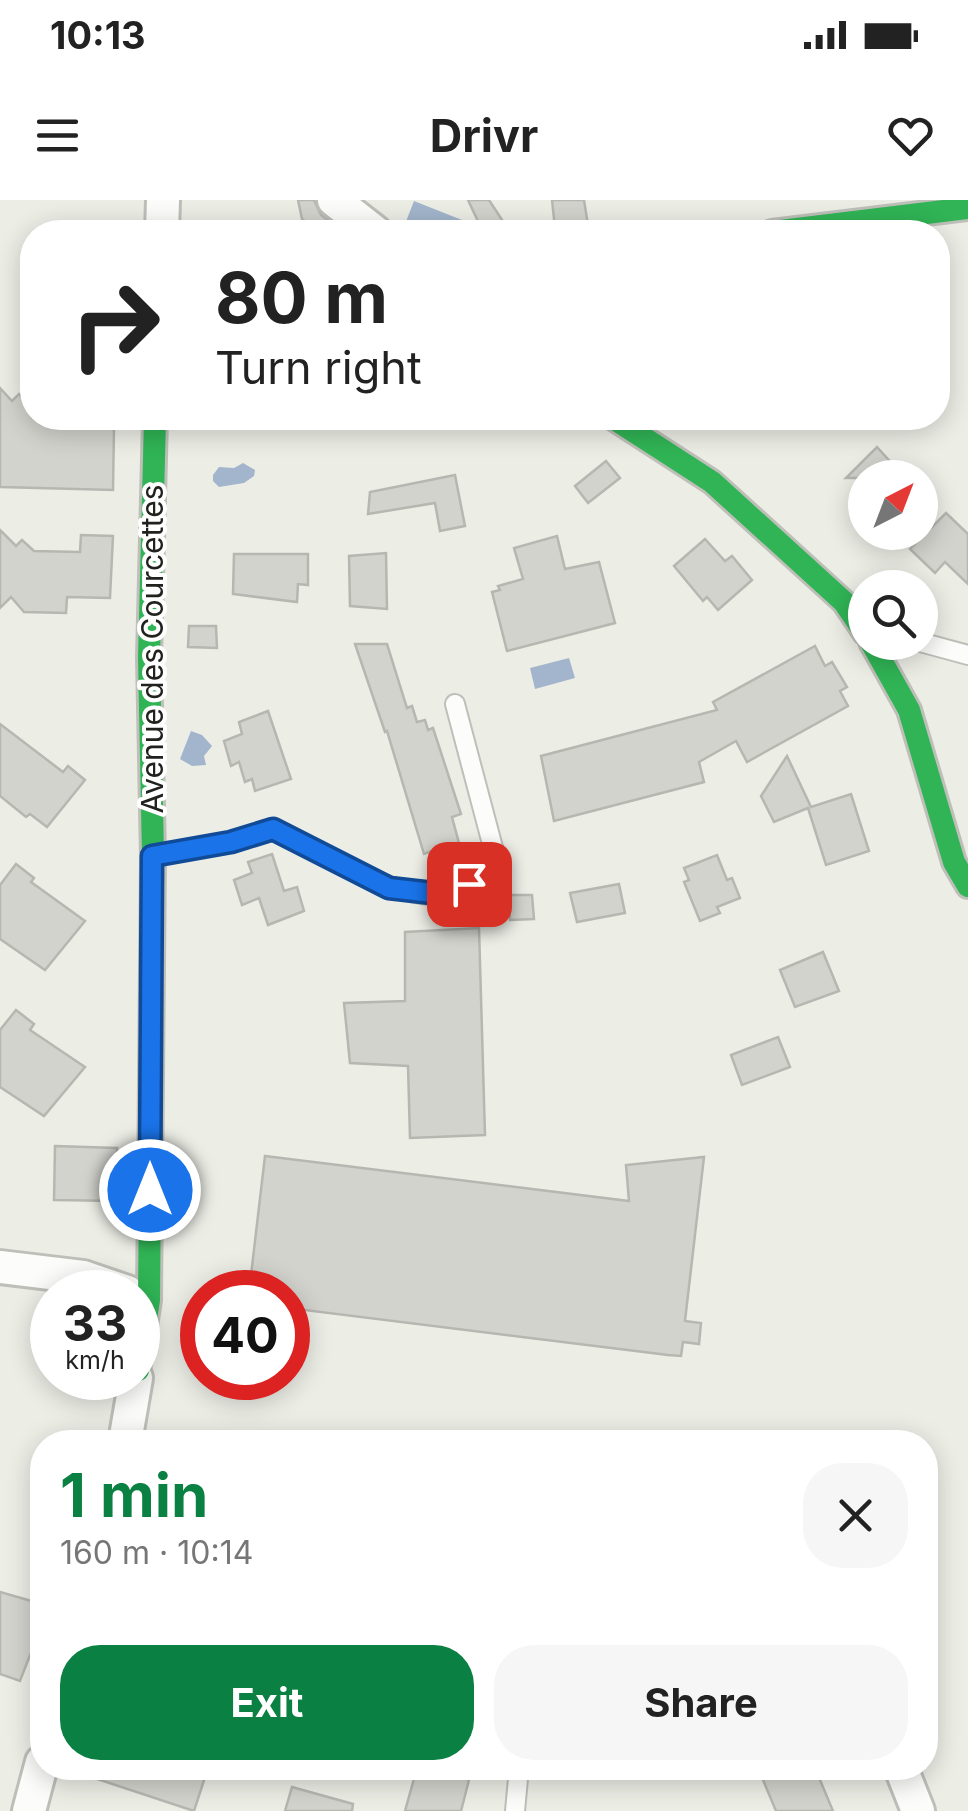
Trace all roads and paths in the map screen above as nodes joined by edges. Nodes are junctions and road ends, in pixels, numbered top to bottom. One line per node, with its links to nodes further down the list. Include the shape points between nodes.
1 (334, 200): 3 (street)
2 (968, 208): 4 (street)
3 (360, 220)
4 (870, 220)
5 (155, 430): 12 (street, Avenue des Courcettes)
6 (631, 430): 7 (street, via 712,482)
7 (848, 607)
8 (938, 647): 9 (lane)
9 (968, 655)
10 (884, 660): 13 (street, via 909,710 954,862)
11 (456, 704): 12 (lane, via 495,855 450,895 389,888 273,829)
12 (152, 856): 15 (street, Avenue des Courcettes)
13 (968, 886)
14 (0, 1268): 16 (street)
15 (139, 1270)
16 (30, 1271)
17 (132, 1400): 18 (street)
18 (127, 1430)
19 (37, 1780): 22 (street)
20 (518, 1780): 23 (lane)
21 (905, 1780): 24 (street)
22 (28, 1811)
23 (515, 1811)
24 (918, 1811)

